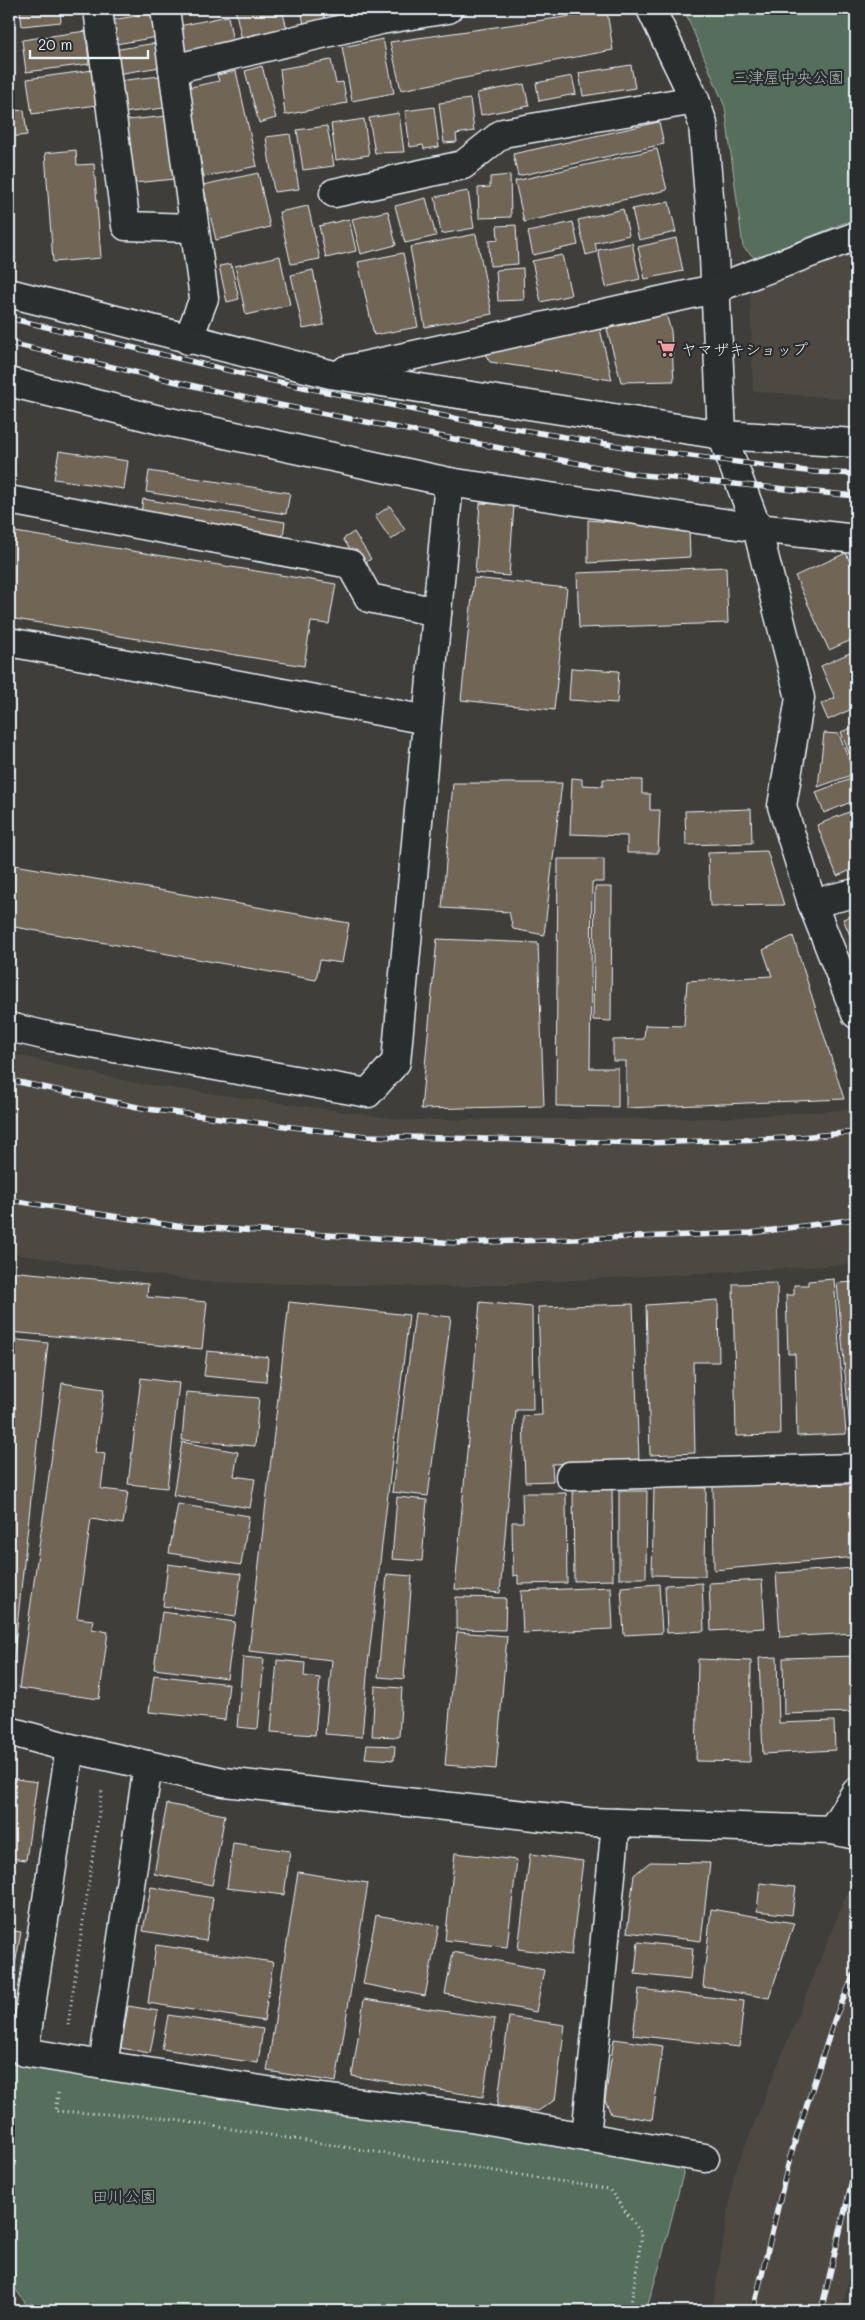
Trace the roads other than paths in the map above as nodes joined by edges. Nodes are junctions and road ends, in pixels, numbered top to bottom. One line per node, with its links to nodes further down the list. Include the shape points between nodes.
1 (98, 9): 8 (street, via 126,226)
2 (165, 9): 5 (street)
3 (448, 9): 5 (street, via 381,20)
4 (651, 9): 6 (street)
5 (173, 69): 8 (street)
6 (695, 100): 7 (street, via 503,133 463,165); 10 (street, via 703,124)
7 (334, 193)
8 (194, 228): 12 (street, via 204,298)
9 (856, 236): 10 (street)
10 (714, 289): 13 (street); 15 (street)
11 (9, 293): 12 (street)
12 (188, 340): 13 (street)
13 (330, 374): 15 (street)
14 (9, 382): 17 (street, via 160,420)
15 (722, 435): 16 (street); 19 (street)
16 (856, 443)
17 (449, 482): 19 (street); 21 (street)
18 (9, 500): 21 (street, via 350,564 369,598)
19 (757, 528): 20 (street); 25 (street, via 800,698 782,806)
20 (856, 539)
21 (437, 612): 23 (street)
22 (9, 642): 23 (street)
23 (427, 720): 27 (street, via 396,1062 368,1093)
24 (856, 892): 25 (street)
25 (812, 903): 26 (street)
26 (856, 1014)
27 (9, 1027)
28 (856, 1468): 29 (street)
29 (570, 1476)
30 (9, 1731): 31 (street)
31 (70, 1748): 32 (street); 36 (street, via 24,2052)
32 (148, 1765): 34 (street, via 224,1782); 36 (street)
33 (856, 1792): 35 (street)
34 (616, 1823): 35 (street); 37 (street)
35 (844, 1832)
36 (103, 2065): 37 (street, via 274,2092 471,2117)
37 (586, 2137): 38 (street)
38 (705, 2158)

